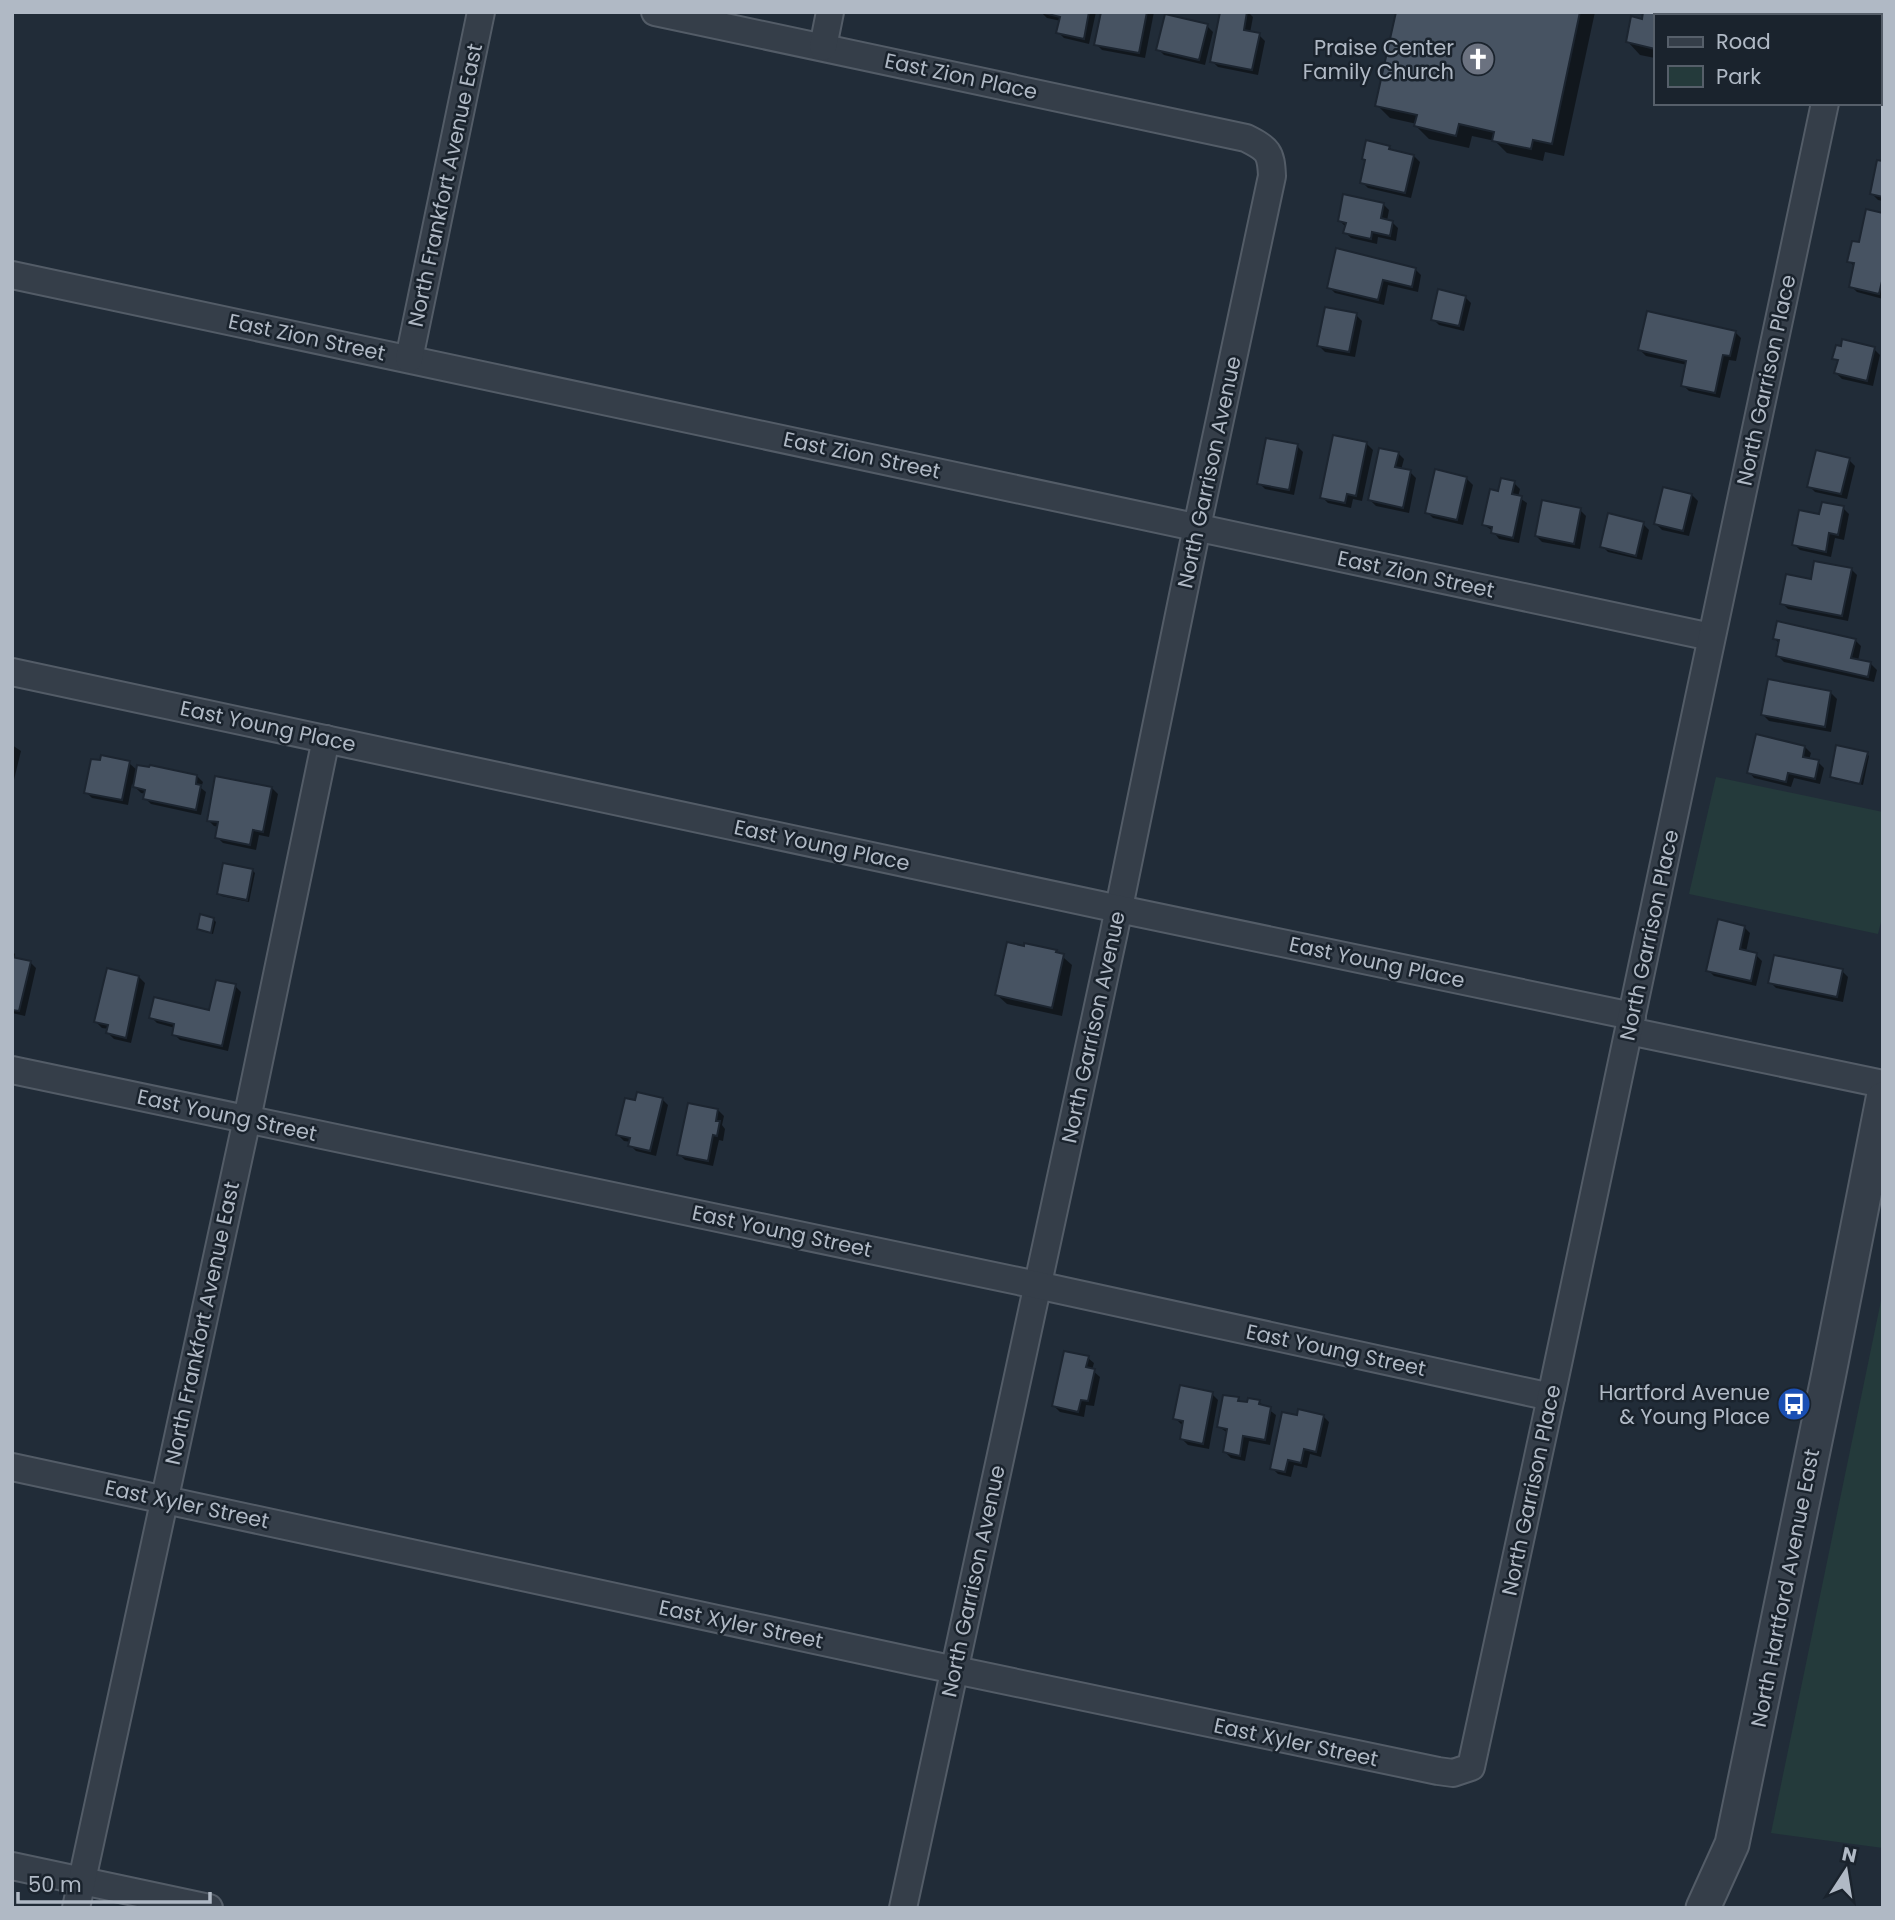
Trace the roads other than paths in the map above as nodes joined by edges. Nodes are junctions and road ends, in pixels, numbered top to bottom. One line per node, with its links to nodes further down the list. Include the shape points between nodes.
1 (481, 12): 8 (street, North Frankfort Avenue East)
2 (655, 12): 4 (street, East Zion Place)
3 (830, 12): 4 (street)
4 (823, 47): 6 (street, East Zion Place, via 1246,138)
5 (1825, 105): 10 (street, North Garrison Place)
6 (1264, 147): 9 (street, North Garrison Avenue, via 1271,158 1272,176)
7 (12, 275): 8 (street, East Zion Street)
8 (409, 359): 9 (street, East Zion Street)
9 (1197, 527): 10 (street, East Zion Street); 13 (street, North Garrison Avenue)
10 (1711, 637): 14 (street, North Garrison Place)
11 (12, 672): 12 (street, East Young Place)
12 (326, 739): 13 (street, East Young Place); 18 (street, North Frankfort Avenue East)
13 (1119, 909): 14 (street, East Young Place); 19 (street, North Garrison Avenue)
14 (1630, 1023): 16 (street, East Young Place); 20 (street, North Garrison Place)
15 (12, 1070): 18 (street, East Young Street)
16 (1883, 1084)
17 (1883, 1099): 30 (street, North Hartford Avenue East, via 1732,1844)
18 (247, 1119): 19 (street, East Young Street); 22 (street, North Frankfort Avenue East)
19 (1037, 1285): 20 (street, East Young Street); 23 (street, North Garrison Avenue)
20 (1551, 1397): 24 (street, North Garrison Place)
21 (12, 1467): 22 (street, East Xyler Street)
22 (164, 1499): 23 (street, East Xyler Street); 26 (street, North Frankfort Avenue East)
23 (954, 1670): 24 (street, East Xyler Street, via 1438,1771 1453,1773); 29 (street, North Garrison Avenue)
24 (1471, 1766)
25 (12, 1866): 26 (street)
26 (81, 1880): 27 (street, North Frankfort Avenue East); 28 (street)
27 (76, 1908)
28 (209, 1908)
29 (903, 1908)
30 (1703, 1908)

